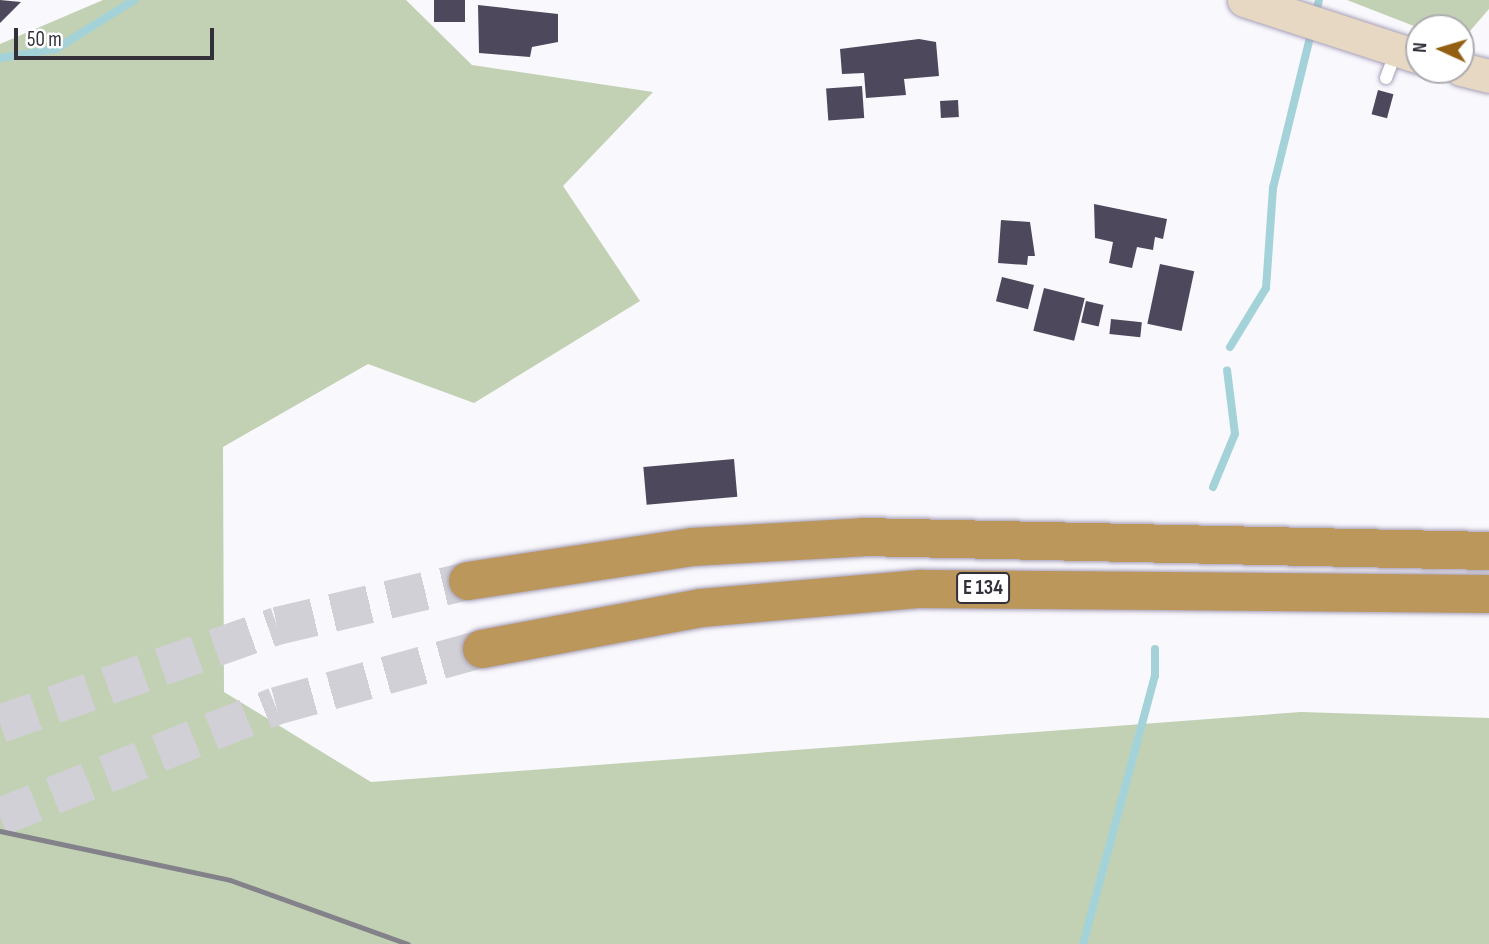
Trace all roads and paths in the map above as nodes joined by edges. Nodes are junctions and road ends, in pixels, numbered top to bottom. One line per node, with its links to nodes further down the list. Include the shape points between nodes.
1 (1244, 0): 2 (main road)
2 (1401, 61)
3 (1489, 551): 4 (highway, E 134, via 850,537 692,547)
4 (468, 581)
5 (1489, 594): 6 (highway, E 134, via 920,589 701,608)
6 (482, 649)

